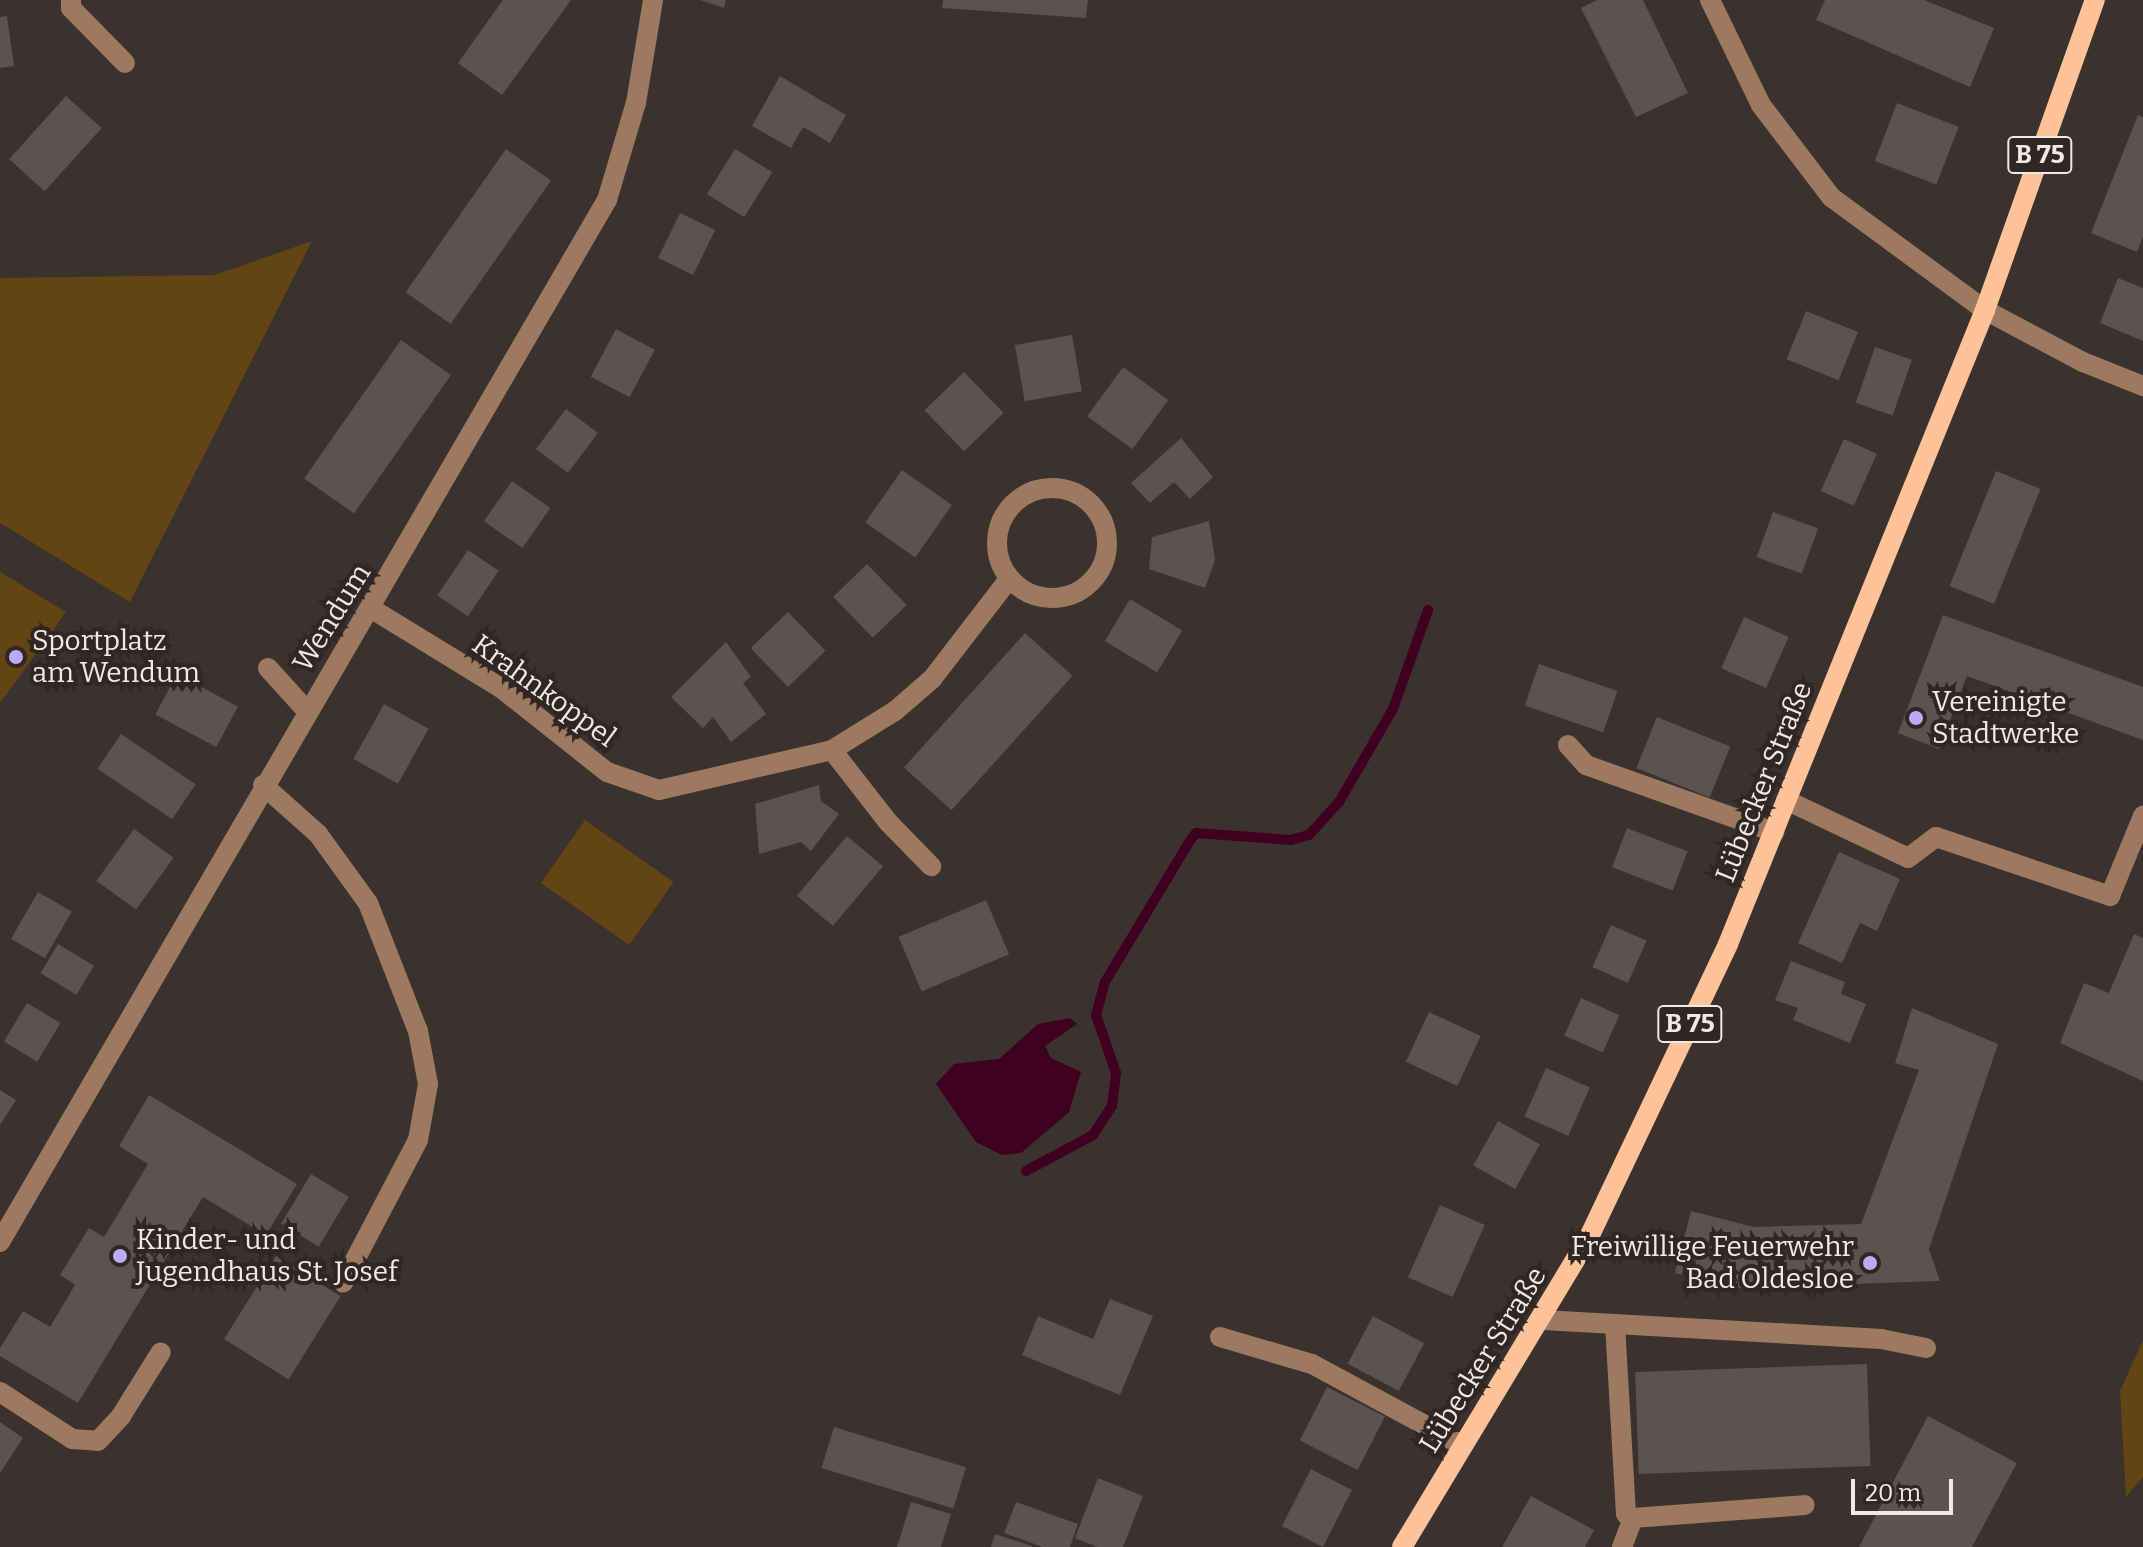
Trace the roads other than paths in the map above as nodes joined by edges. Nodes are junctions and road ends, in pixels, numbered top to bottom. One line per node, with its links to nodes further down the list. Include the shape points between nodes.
1 (71, 0): 5 (street, via 71,8)
2 (653, 0): 9 (street, Wendum, via 636,103 607,200)
3 (1710, 0): 6 (street, via 1761,105 1831,197)
4 (2095, 0): 6 (main road, Lübecker Straße / B 75)
5 (125, 63)
6 (1985, 310): 7 (street, via 2083,362); 15 (main road, Lübecker Straße / B 75)
7 (2143, 386)
8 (1009, 579): 8 (street, via 1026,592 1055,598 1083,589 1107,551 1098,511 1076,493 1056,488 1037,489 1017,500 1005,513 996,541); 13 (street, Krahnkoppel, via 932,679 895,711)
9 (372, 609): 11 (street, Wendum); 13 (street, Krahnkoppel, via 501,688 607,772 659,790)
10 (268, 668): 11 (street)
11 (307, 711): 14 (street, Wendum)
12 (1568, 745): 17 (street, via 1586,765)
13 (832, 750): 18 (street, via 888,822)
14 (263, 785): 19 (street, Wendum); 20 (street, via 318,834 368,903 418,1031 428,1084 418,1140)
15 (1786, 800): 16 (street, via 1908,858 1936,837 2110,896); 17 (main road, Lübecker Straße / B 75)
16 (2143, 816)
17 (1774, 832): 21 (main road, Lübecker Straße / B 75, via 1728,944 1623,1167)
18 (931, 866)
19 (0, 1242)
20 (343, 1283)
21 (1543, 1320): 22 (street); 27 (main road, Lübecker Straße / B 75)
22 (1615, 1324): 24 (street, via 1881,1339); 29 (street, via 1626,1514)
23 (1220, 1337): 27 (street, via 1312,1364)
24 (1926, 1348)
25 (161, 1352): 26 (street, via 121,1416 98,1441 72,1439)
26 (0, 1392)
27 (1462, 1445): 30 (main road, Lübecker Straße / B 75)
28 (1805, 1505): 29 (street)
29 (1633, 1518): 31 (street)
30 (1402, 1547)
31 (1622, 1547)

